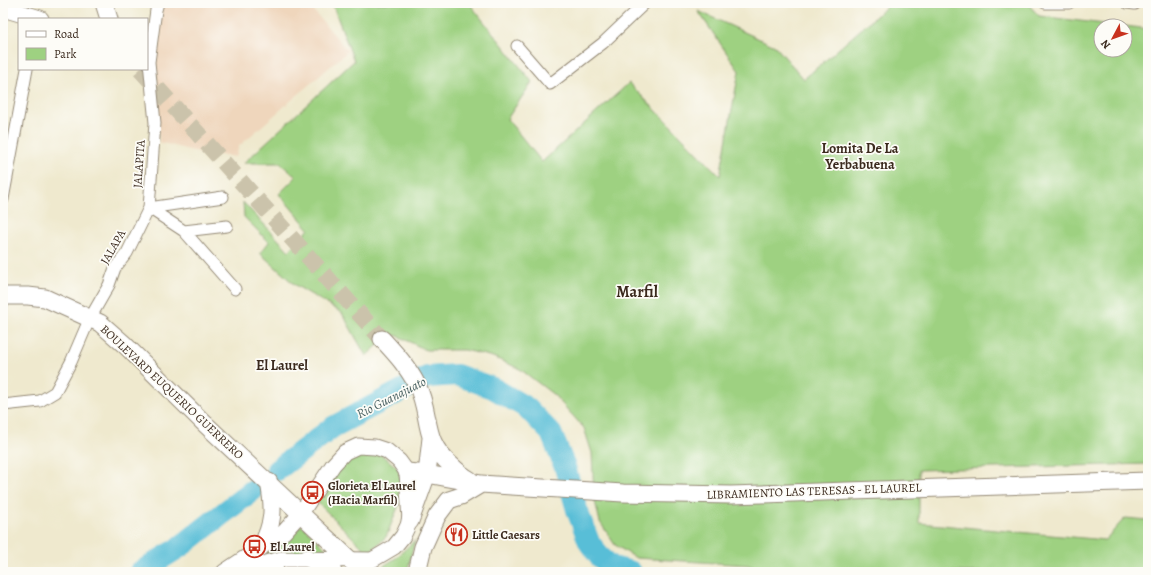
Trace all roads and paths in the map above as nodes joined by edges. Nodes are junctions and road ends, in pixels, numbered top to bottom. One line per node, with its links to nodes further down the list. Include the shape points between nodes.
1 (104, 3): 8 (main road)
2 (158, 3): 13 (street, JALAPITA, via 149,62 155,123)
3 (645, 3): 9 (street, via 604,43 550,84)
4 (1044, 3): 5 (street)
5 (1070, 3)
6 (3, 8): 7 (main road)
7 (37, 18)
8 (109, 18)
9 (517, 46)
10 (27, 70): 12 (street)
11 (223, 197): 13 (street)
12 (3, 199)
13 (149, 208): 15 (street); 19 (street, JALAPA, via 127,253 115,268)
14 (228, 226): 15 (street)
15 (184, 231): 17 (street)
16 (3, 285): 19 (main road, via 50,292)
17 (235, 289)
18 (3, 296): 19 (main road, BOULEVARD EUQUERIO GUERRERO, via 45,298)
19 (94, 319): 21 (street, JALAPA, via 55,392 40,401); 26 (main road, BOULEVARD EUQUERIO GUERRERO)
20 (382, 339): 22 (main road, via 408,369 418,386)
21 (3, 405)
22 (431, 438): 24 (main road); 27 (main road, via 443,459 464,477)
23 (406, 472): 24 (main road); 28 (main road, via 399,461 387,451 358,446 345,452 333,465); 29 (main road)
24 (427, 474): 27 (main road); 29 (main road)
25 (1148, 481): 27 (main road, LIBRAMIENTO LAS TERESAS - EL LAUREL, via 731,495 623,493)
26 (270, 482): 28 (main road, BOULEVARD EUQUERIO GUERRERO); 30 (main road, via 273,518)
27 (481, 484): 37 (main road, via 449,500 438,516 424,547)
28 (302, 513): 30 (main road, via 284,532); 33 (main road)
29 (410, 521): 33 (main road, via 394,547)
30 (261, 547): 34 (main road)
31 (308, 558): 32 (main road); 33 (main road); 36 (main road)
32 (278, 566): 35 (main road)
33 (358, 567)
34 (224, 572)
35 (236, 572)
36 (333, 572)
37 (417, 572)

